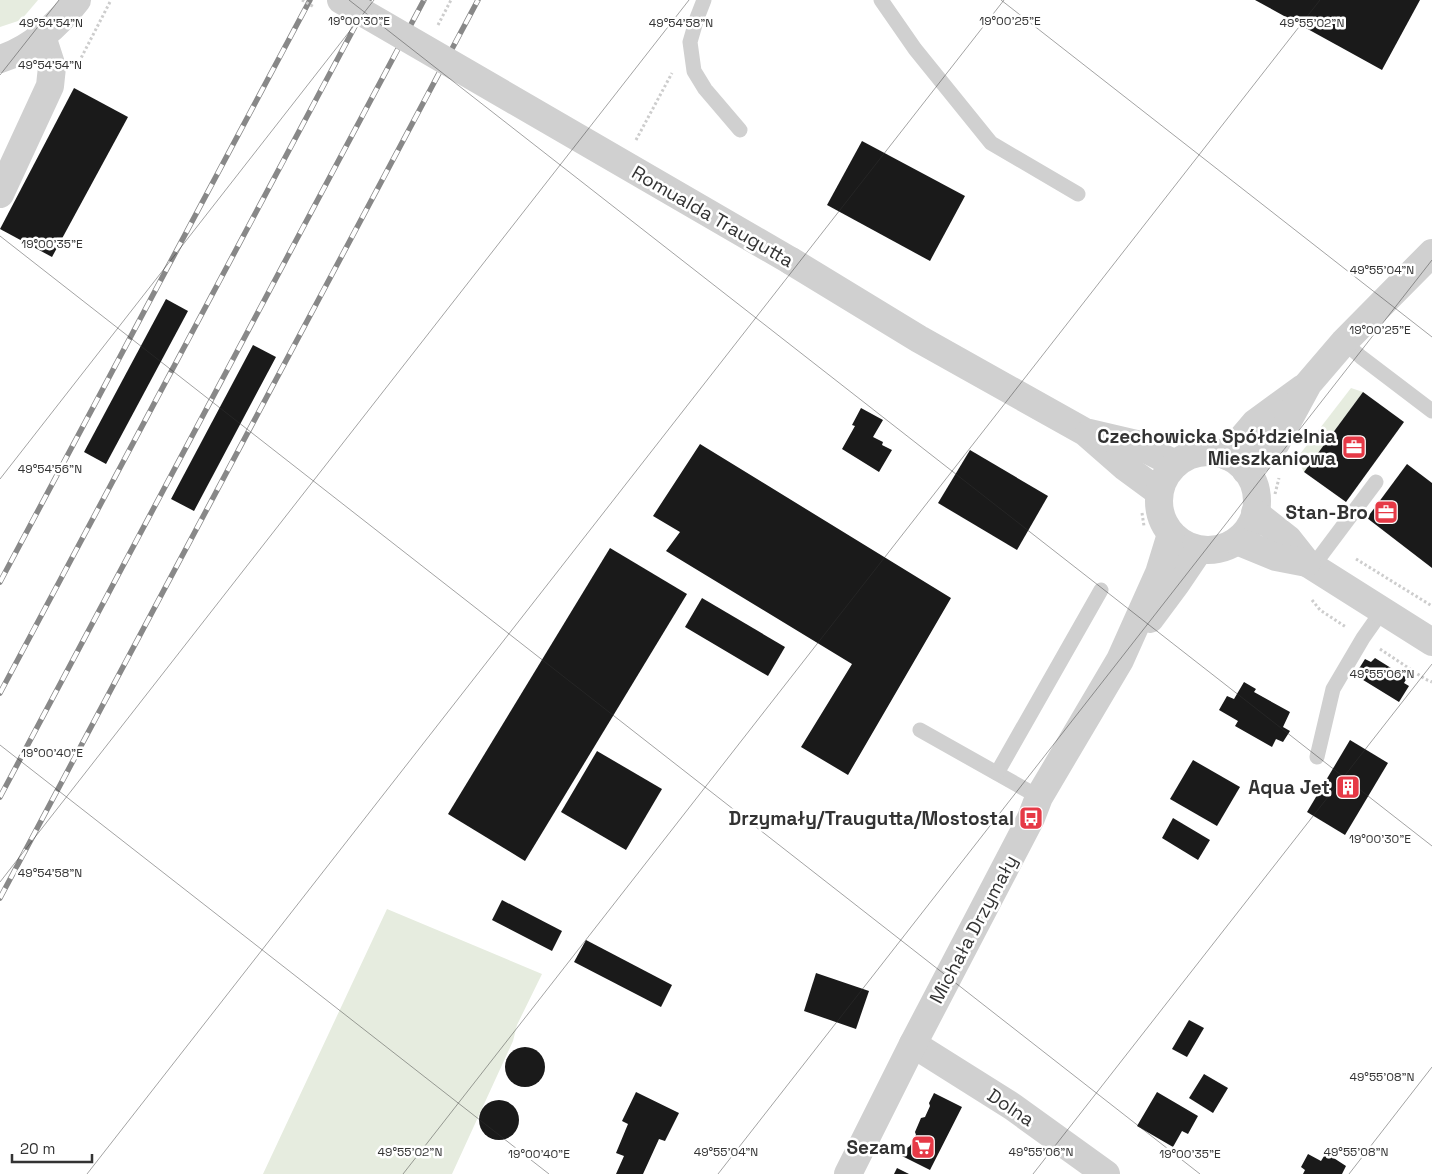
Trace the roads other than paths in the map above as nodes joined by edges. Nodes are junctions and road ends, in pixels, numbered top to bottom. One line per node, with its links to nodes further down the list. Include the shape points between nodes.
1 (77, 0): 5 (street)
2 (341, 0): 13 (street, Romualda Traugutta, bridge, via 791,261 919,340)
3 (704, 0): 7 (lane, via 690,42 694,71)
4 (881, 0): 9 (lane, via 915,49 991,143)
5 (42, 36): 6 (street); 8 (street, via 52,67 50,86)
6 (0, 59)
7 (740, 130)
8 (0, 194)
9 (1078, 194)
10 (1432, 253): 11 (street)
11 (1344, 342): 12 (lane); 14 (street, via 1308,384 1276,443)
12 (1432, 411)
13 (1085, 432): 15 (street, via 1136,444); 17 (street, via 1125,467)
14 (1237, 463): 15 (street, via 1213,452 1200,452); 18 (street, via 1254,484)
15 (1175, 464): 17 (street)
16 (1376, 482): 22 (lane)
17 (1150, 501): 19 (street, via 1158,507)
18 (1255, 512): 20 (street); 22 (street, via 1288,539)
19 (1171, 534): 21 (street); 26 (street, via 1159,573)
20 (1237, 541): 21 (street, via 1212,550); 22 (street, via 1276,557)
21 (1198, 550): 26 (street)
22 (1310, 564): 24 (street)
23 (1102, 590): 29 (lane)
24 (1382, 611): 25 (street); 28 (lane, via 1333,689)
25 (1432, 642)
26 (1120, 660): 30 (street, Michała Drzymały)
27 (920, 730): 29 (lane)
28 (1317, 756)
29 (996, 773): 30 (lane)
30 (1039, 797): 31 (street, Michała Drzymały)
31 (913, 1044): 32 (street, Michała Drzymały); 33 (street, Dolna, via 1013,1107)
32 (848, 1174)
33 (1106, 1174)

